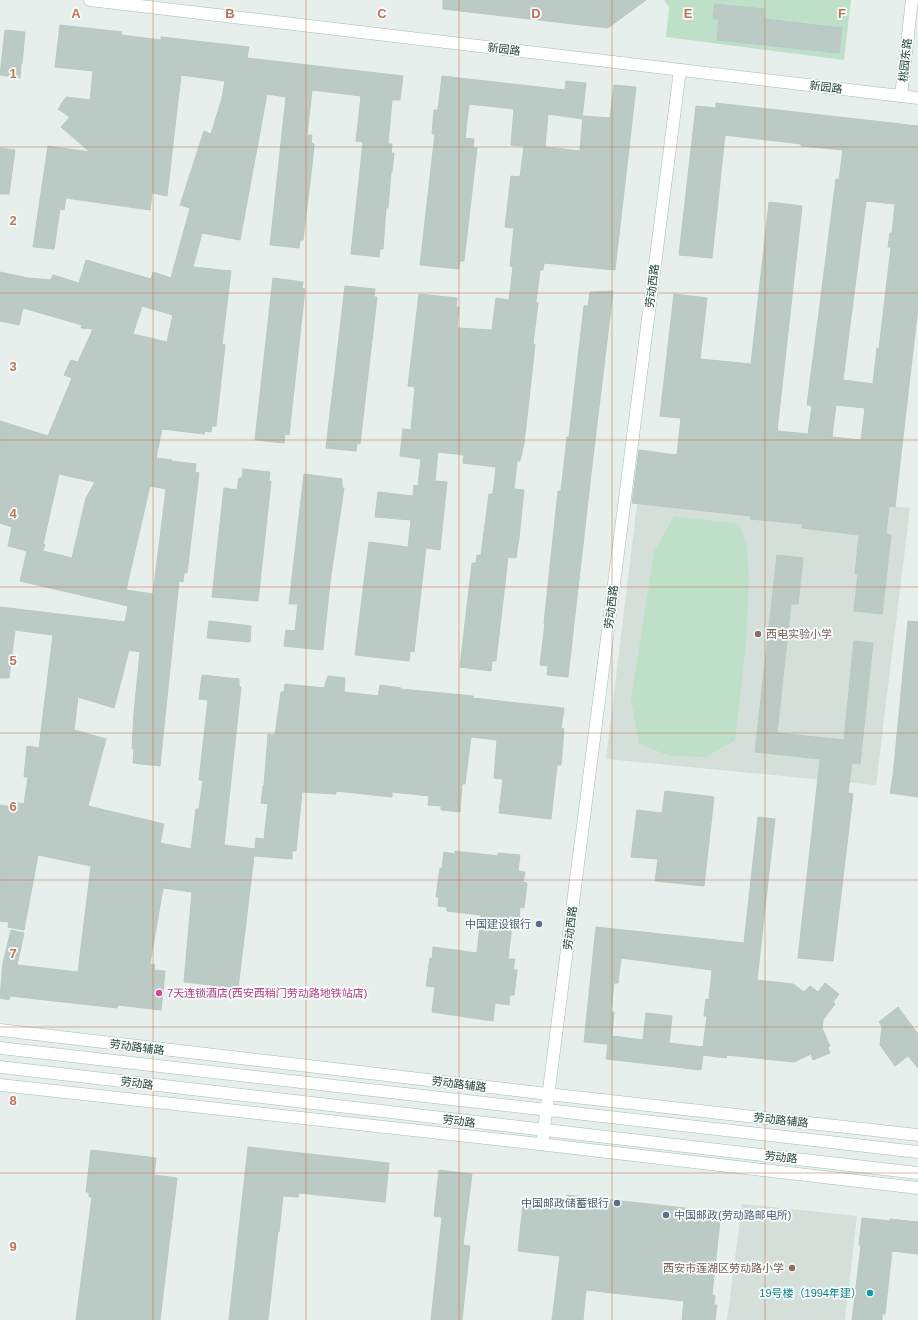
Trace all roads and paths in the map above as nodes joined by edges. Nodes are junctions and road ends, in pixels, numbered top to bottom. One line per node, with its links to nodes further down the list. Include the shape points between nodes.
1 (90, 0): 3 (street, 新园路)
2 (912, 0): 4 (street, 桃园东路)
3 (680, 70): 4 (street, 新园路); 10 (street, 劳动西路)
4 (901, 96): 5 (street, 新园路)
5 (918, 98)
6 (0, 1030): 10 (street, 劳动路辅路)
7 (0, 1048): 11 (street, 劳动路)
8 (0, 1067): 12 (street, 劳动路)
9 (0, 1085): 14 (street)
10 (548, 1094): 11 (street, 劳动西路); 13 (street, 劳动路辅路)
11 (547, 1110): 12 (street, 劳动西路); 15 (street, 劳动路)
12 (544, 1130): 14 (street, 劳动西路); 16 (street, 劳动路)
13 (918, 1135)
14 (542, 1144): 17 (street)
15 (918, 1152)
16 (918, 1173)
17 (918, 1188)

